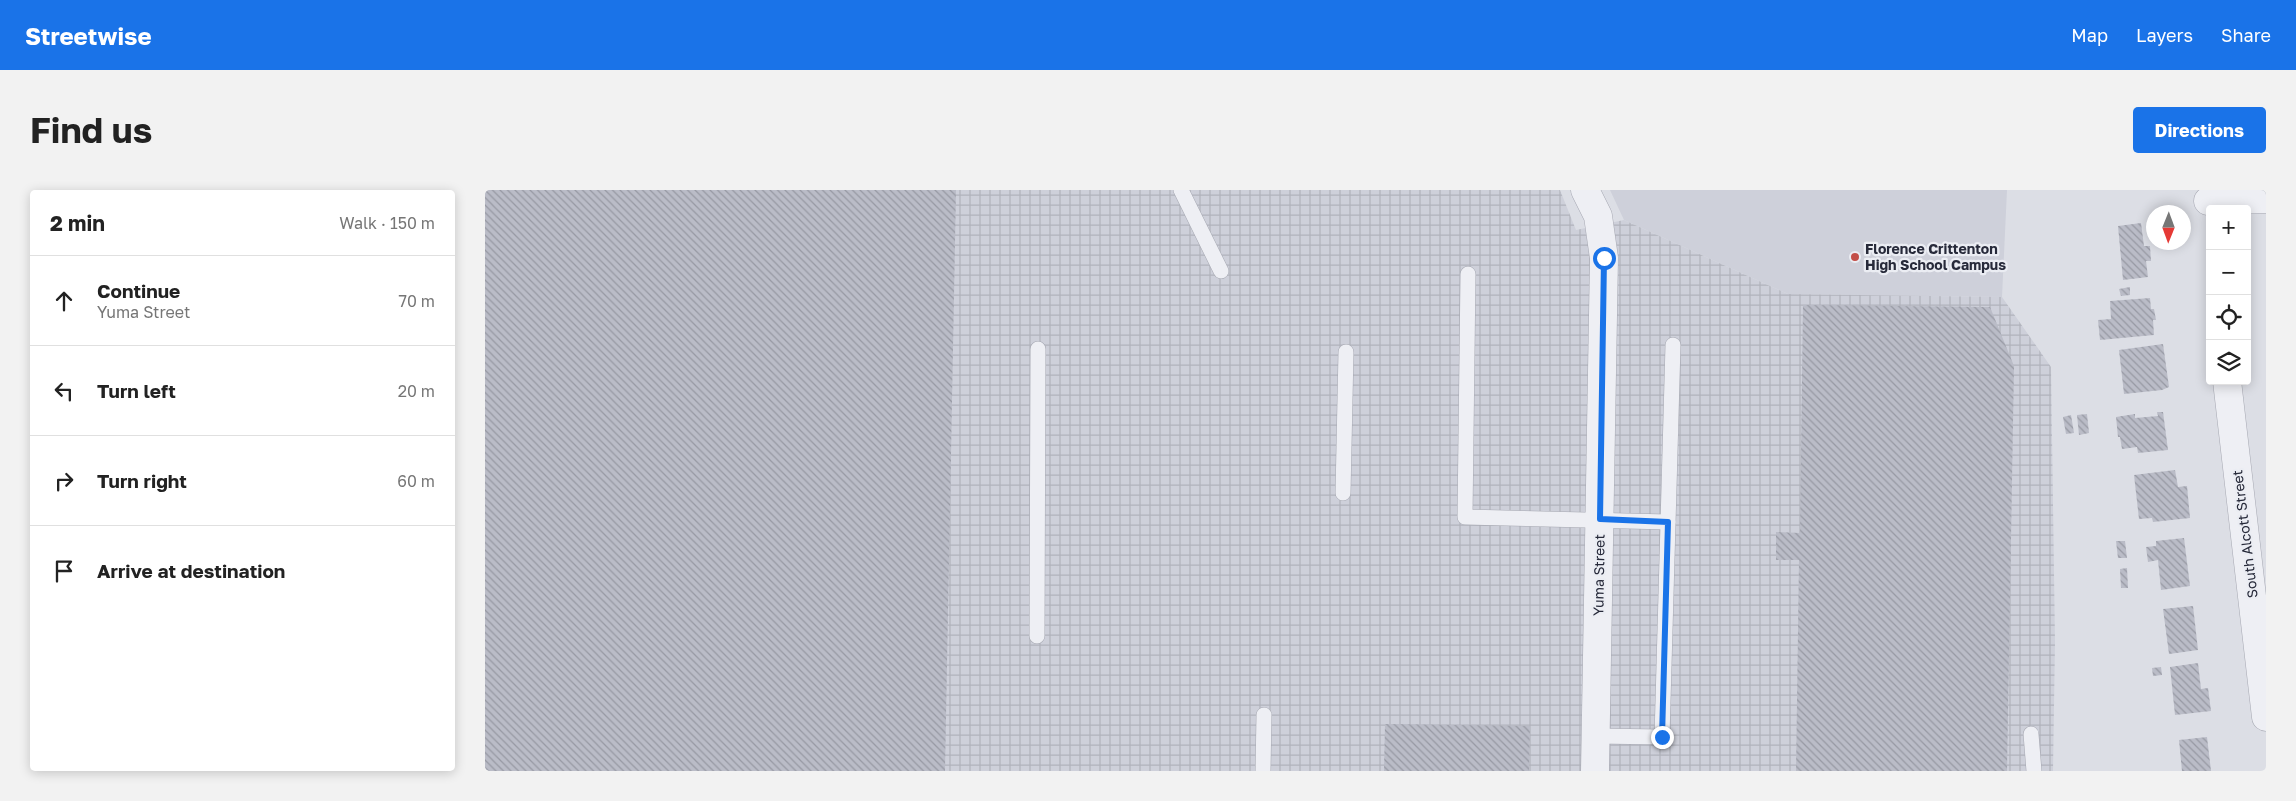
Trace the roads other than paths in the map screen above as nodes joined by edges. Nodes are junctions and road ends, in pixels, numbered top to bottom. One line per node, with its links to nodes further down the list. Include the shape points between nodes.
1 (1181, 190): 5 (lane)
2 (1585, 190): 12 (street, Yuma Street, via 1598,216 1604,258)
3 (2266, 199): 4 (street)
4 (2209, 204)
5 (1221, 271)
6 (1468, 274): 12 (lane, via 1465,516)
7 (1673, 345): 13 (lane)
8 (1038, 349): 14 (lane)
9 (1347, 352): 11 (lane)
10 (2227, 385): 16 (street, South Alcott Street)
11 (1343, 493)
12 (1600, 519): 13 (lane); 18 (street, Yuma Street)
13 (1668, 522): 18 (lane, via 1662,737)
14 (1037, 636)
15 (1264, 715): 19 (lane)
16 (2266, 716)
17 (2031, 734): 21 (lane)
18 (1595, 736): 20 (street, Yuma Street)
19 (1263, 771)
20 (1595, 771)
21 (2034, 771)

